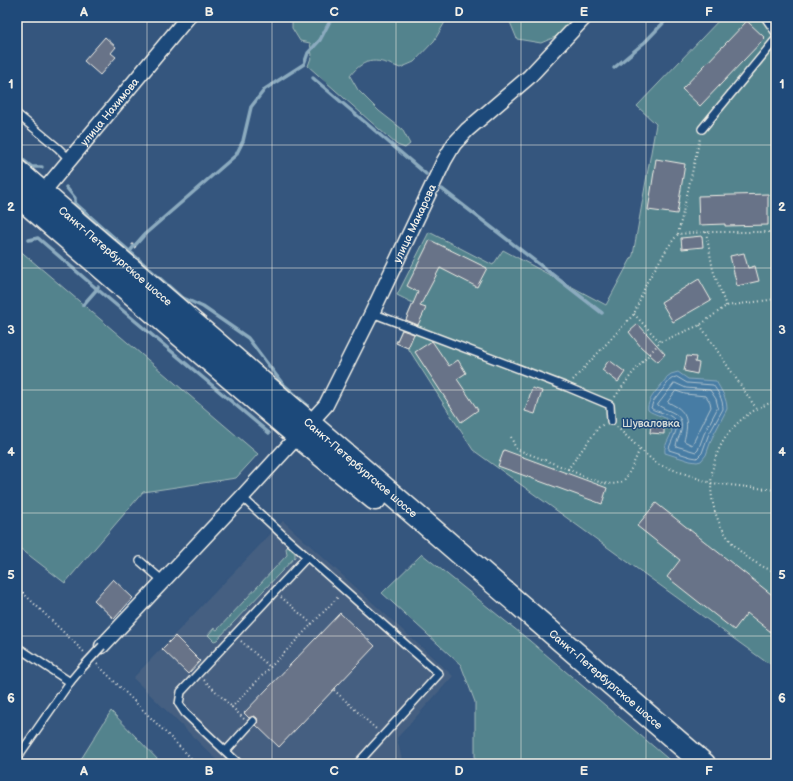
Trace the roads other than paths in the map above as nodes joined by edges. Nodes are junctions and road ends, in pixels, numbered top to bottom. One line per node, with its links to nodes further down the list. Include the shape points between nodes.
1 (188, 17): 8 (street, улица Нахимова)
2 (584, 17): 11 (street, улица Макарова, via 529,78 454,144 444,160)
3 (765, 17): 4 (lane)
4 (776, 33)
5 (776, 39): 7 (lane)
6 (17, 114): 8 (lane)
7 (702, 130)
8 (69, 159): 10 (street, улица Нахимова, via 57,176)
9 (17, 171): 10 (main road, Санкт-Петербургское шоссе)
10 (30, 198): 13 (main road, Санкт-Петербургское шоссе)
11 (372, 313): 12 (lane, via 610,405); 13 (street, улица Макарова, via 326,405)
12 (611, 421)
13 (304, 430): 14 (street, улица Макарова); 26 (main road, Санкт-Петербургское шоссе, via 413,529); 27 (main road, Санкт-Петербургское шоссе)
14 (242, 497): 15 (lane); 17 (street, улица Макарова)
15 (307, 557): 22 (lane, via 181,692 179,704 184,713); 25 (lane, via 439,674)
16 (140, 561): 17 (lane)
17 (163, 581): 18 (street, улица Макарова)
18 (102, 646): 20 (lane, bridge)
19 (17, 647): 20 (lane)
20 (70, 682): 23 (lane)
21 (252, 723): 22 (lane)
22 (226, 751): 24 (lane)
23 (17, 758)
24 (240, 764)
25 (357, 764)
26 (684, 764)
27 (704, 764)

